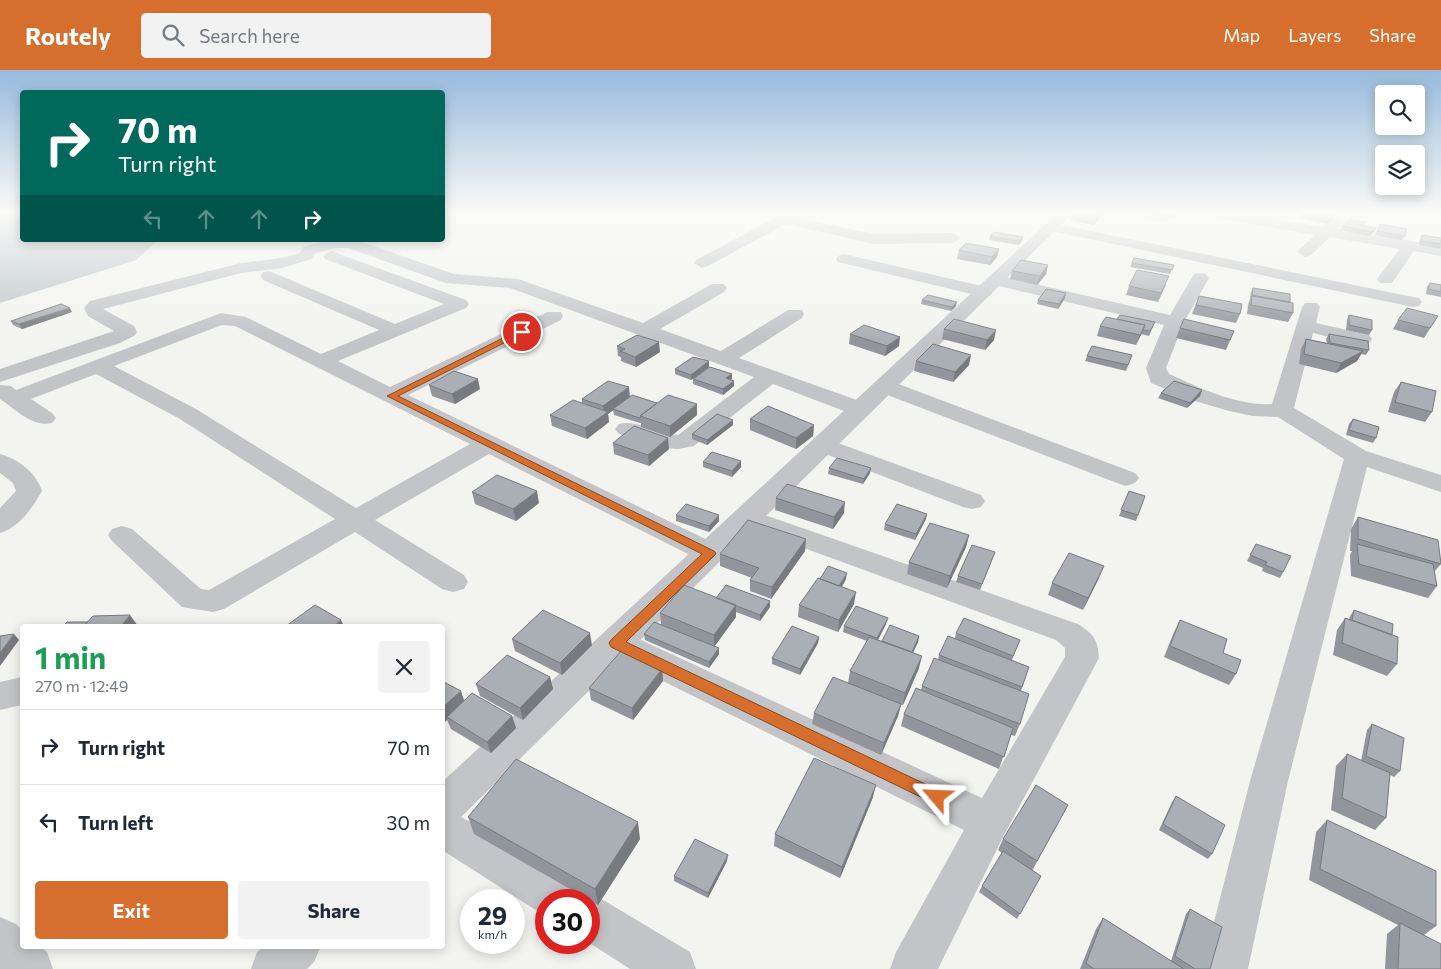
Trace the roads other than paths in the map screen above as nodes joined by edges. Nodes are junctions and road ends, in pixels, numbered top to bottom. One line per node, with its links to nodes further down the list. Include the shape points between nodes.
1 (306, 255): 25 (street, via 296,260 241,268 96,305 93,308 95,312 127,332)
2 (384, 255): 19 (street, via 452,279 512,283)
3 (717, 255): 9 (street)
4 (1022, 255): 13 (street)
5 (1210, 255): 15 (street)
6 (1403, 255): 12 (street)
7 (331, 256): 20 (street, via 460,304)
8 (844, 259): 13 (street)
9 (702, 263)
10 (269, 276): 20 (street)
11 (1200, 278): 18 (street)
12 (1386, 279)
13 (990, 286): 18 (street); 27 (street)
14 (718, 288): 19 (street)
15 (1414, 302)
16 (795, 314): 22 (street)
17 (554, 316): 29 (street)
18 (1175, 322): 31 (street, via 1156,368 1160,378 1252,410)
19 (645, 330): 22 (street)
20 (396, 331): 23 (street)
21 (1362, 339): 31 (street, via 1308,316)
22 (723, 359): 26 (street)
23 (321, 361): 24 (street, via 238,321 226,319); 29 (street)
24 (98, 366): 28 (street); 42 (street, via 188,414)
25 (0, 376)
26 (770, 376): 30 (street); 33 (street, via 685,441 665,442)
27 (885, 386): 30 (street); 38 (street)
28 (7, 393): 32 (street)
29 (391, 396): 34 (street)
30 (860, 410): 35 (street)
31 (1282, 410): 36 (street)
32 (44, 418)
33 (627, 429)
34 (488, 444): 42 (street); 45 (street)
35 (824, 445): 40 (street); 41 (street)
36 (1357, 456): 39 (street); 61 (street, via 1269,781)
37 (0, 462): 43 (street, via 27,483 29,491)
38 (1126, 478)
39 (1441, 484)
40 (972, 501)
41 (748, 518): 45 (street); 51 (street, via 1067,632 1082,642 1082,658)
42 (354, 521): 44 (street, via 213,601 193,599); 46 (street)
43 (0, 524)
44 (122, 535)
45 (710, 553): 47 (street)
46 (453, 582)
47 (616, 643): 50 (street); 51 (street)
48 (20, 691): 49 (street)
49 (0, 696)
50 (445, 806)
51 (990, 822): 60 (street)
52 (445, 829): 53 (street)
53 (543, 889)
54 (600, 924): 59 (street)
55 (0, 940): 57 (street)
56 (295, 949): 58 (street)
57 (30, 969)
58 (274, 969)
59 (673, 969)
60 (913, 969)
61 (1225, 969)

